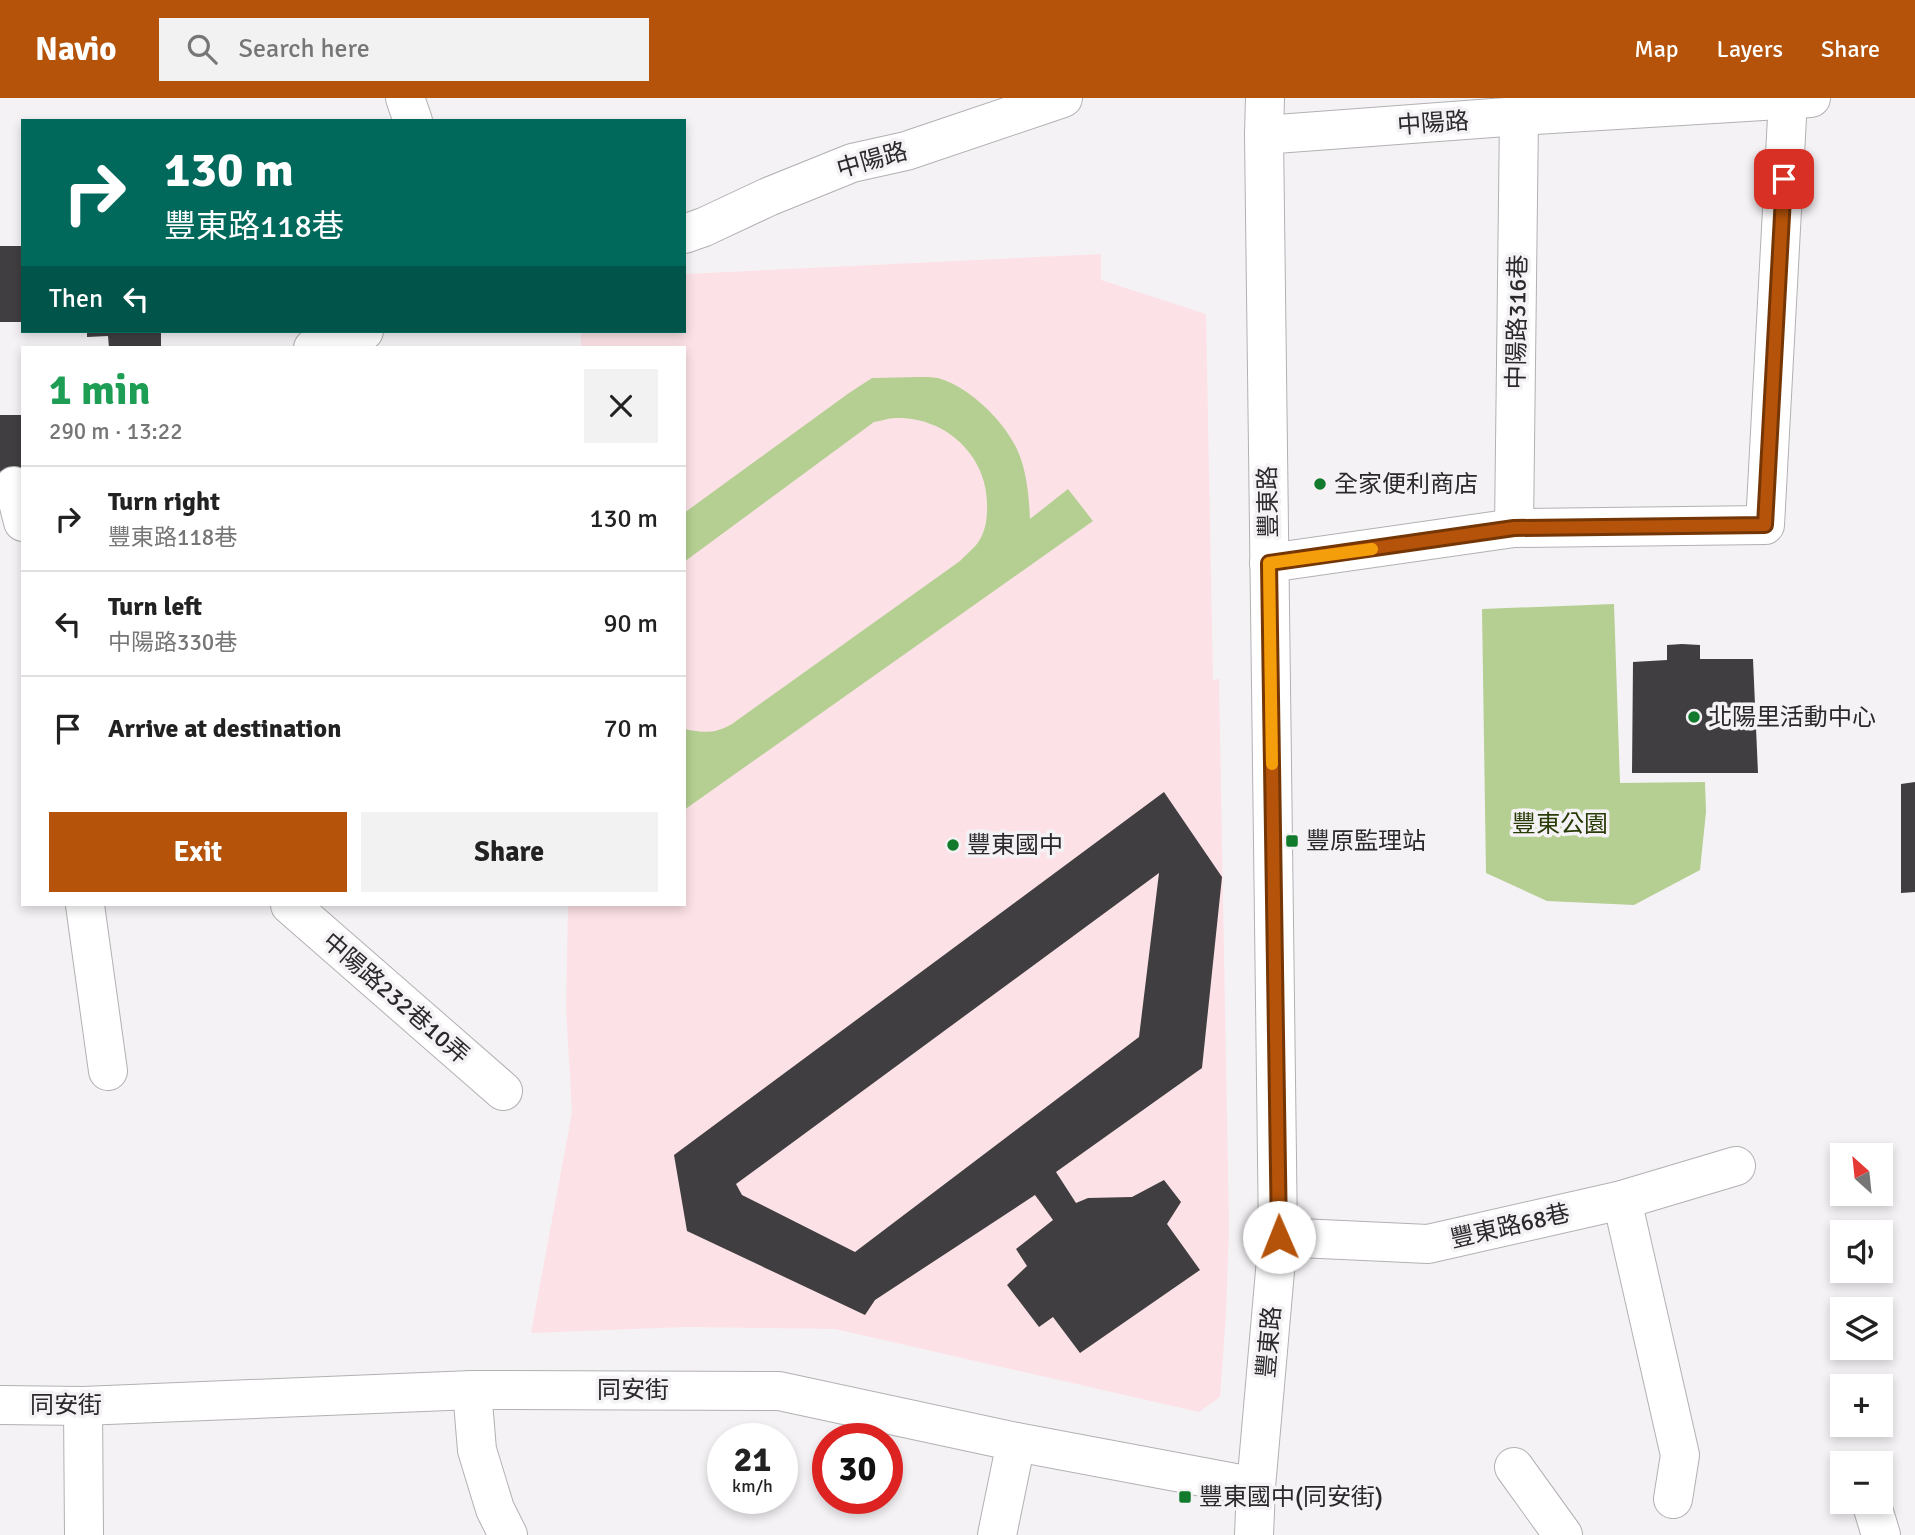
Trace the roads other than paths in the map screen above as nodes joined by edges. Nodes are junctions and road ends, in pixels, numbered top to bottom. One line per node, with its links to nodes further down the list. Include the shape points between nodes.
1 (405, 98): 7 (street)
2 (1063, 98): 9 (street, 中陽路, via 906,151 852,163)
3 (1265, 98): 8 (street, 豐東路)
4 (1800, 99): 5 (street, 中陽路); 14 (street, via 1765,525)
5 (1708, 102): 6 (street, 中陽路)
6 (1519, 116): 8 (street, 中陽路); 14 (street, 中陽路316巷)
7 (412, 119)
8 (1264, 135): 15 (street, 豐東路)
9 (686, 233)
10 (357, 333): 11 (street)
11 (320, 346)
12 (12, 487): 13 (street)
13 (21, 516)
14 (1514, 528): 15 (street)
15 (1269, 563): 22 (street, 豐東路)
16 (85, 906): 18 (street)
17 (291, 906): 19 (street, 中陽路232巷10弄)
18 (108, 1072)
19 (503, 1091)
20 (1736, 1166): 21 (street, 豐東路68巷)
21 (1622, 1200): 22 (street, 豐東路68巷, via 1428,1244); 29 (street, via 1680,1455)
22 (1279, 1237): 28 (street, 豐東路)
23 (472, 1390): 25 (street, 同安街); 26 (street, 同安街, via 779,1391); 32 (street, via 477,1450)
24 (0, 1405): 25 (street, 同安街)
25 (83, 1406): 31 (street)
26 (1016, 1442): 28 (street, 同安街); 33 (street)
27 (1514, 1467): 35 (street)
28 (1256, 1487): 34 (street, 豐東路)
29 (1673, 1499)
30 (1875, 1514): 36 (street)
31 (84, 1535)
32 (508, 1535)
33 (997, 1535)
34 (1254, 1535)
35 (1563, 1535)
36 (1881, 1535)

